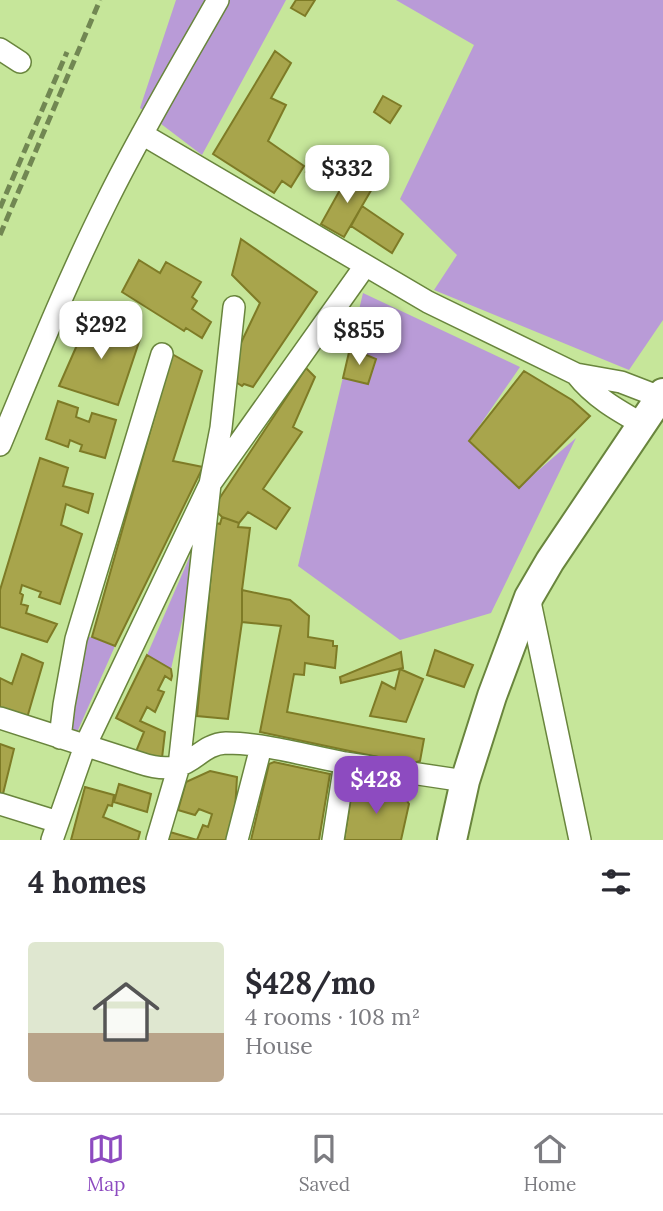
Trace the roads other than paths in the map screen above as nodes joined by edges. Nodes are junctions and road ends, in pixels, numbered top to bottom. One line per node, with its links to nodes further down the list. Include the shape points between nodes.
1 (218, 0): 4 (street)
2 (0, 49): 3 (street)
3 (20, 62)
4 (142, 134): 5 (street); 10 (street, via 62,294)
5 (365, 266): 8 (street, via 438,307); 11 (street)
6 (234, 307): 11 (street, via 221,428)
7 (162, 355): 14 (street, via 76,639)
8 (576, 373): 9 (street, via 621,382); 9 (street, via 606,403)
9 (656, 409): 12 (main road)
10 (0, 445)
11 (209, 484): 15 (street); 18 (street)
12 (529, 597): 19 (main road); 26 (street)
13 (0, 718): 14 (street)
14 (61, 738): 15 (street)
15 (85, 746): 18 (street, via 159,768); 21 (street)
16 (261, 747): 17 (street); 18 (street, via 215,745); 23 (street)
17 (345, 762): 19 (street); 24 (street)
18 (179, 766): 22 (street)
19 (465, 781): 25 (main road)
20 (0, 804): 21 (street)
21 (55, 831)
22 (157, 840)
23 (237, 840)
24 (333, 840)
25 (452, 840)
26 (580, 840)

